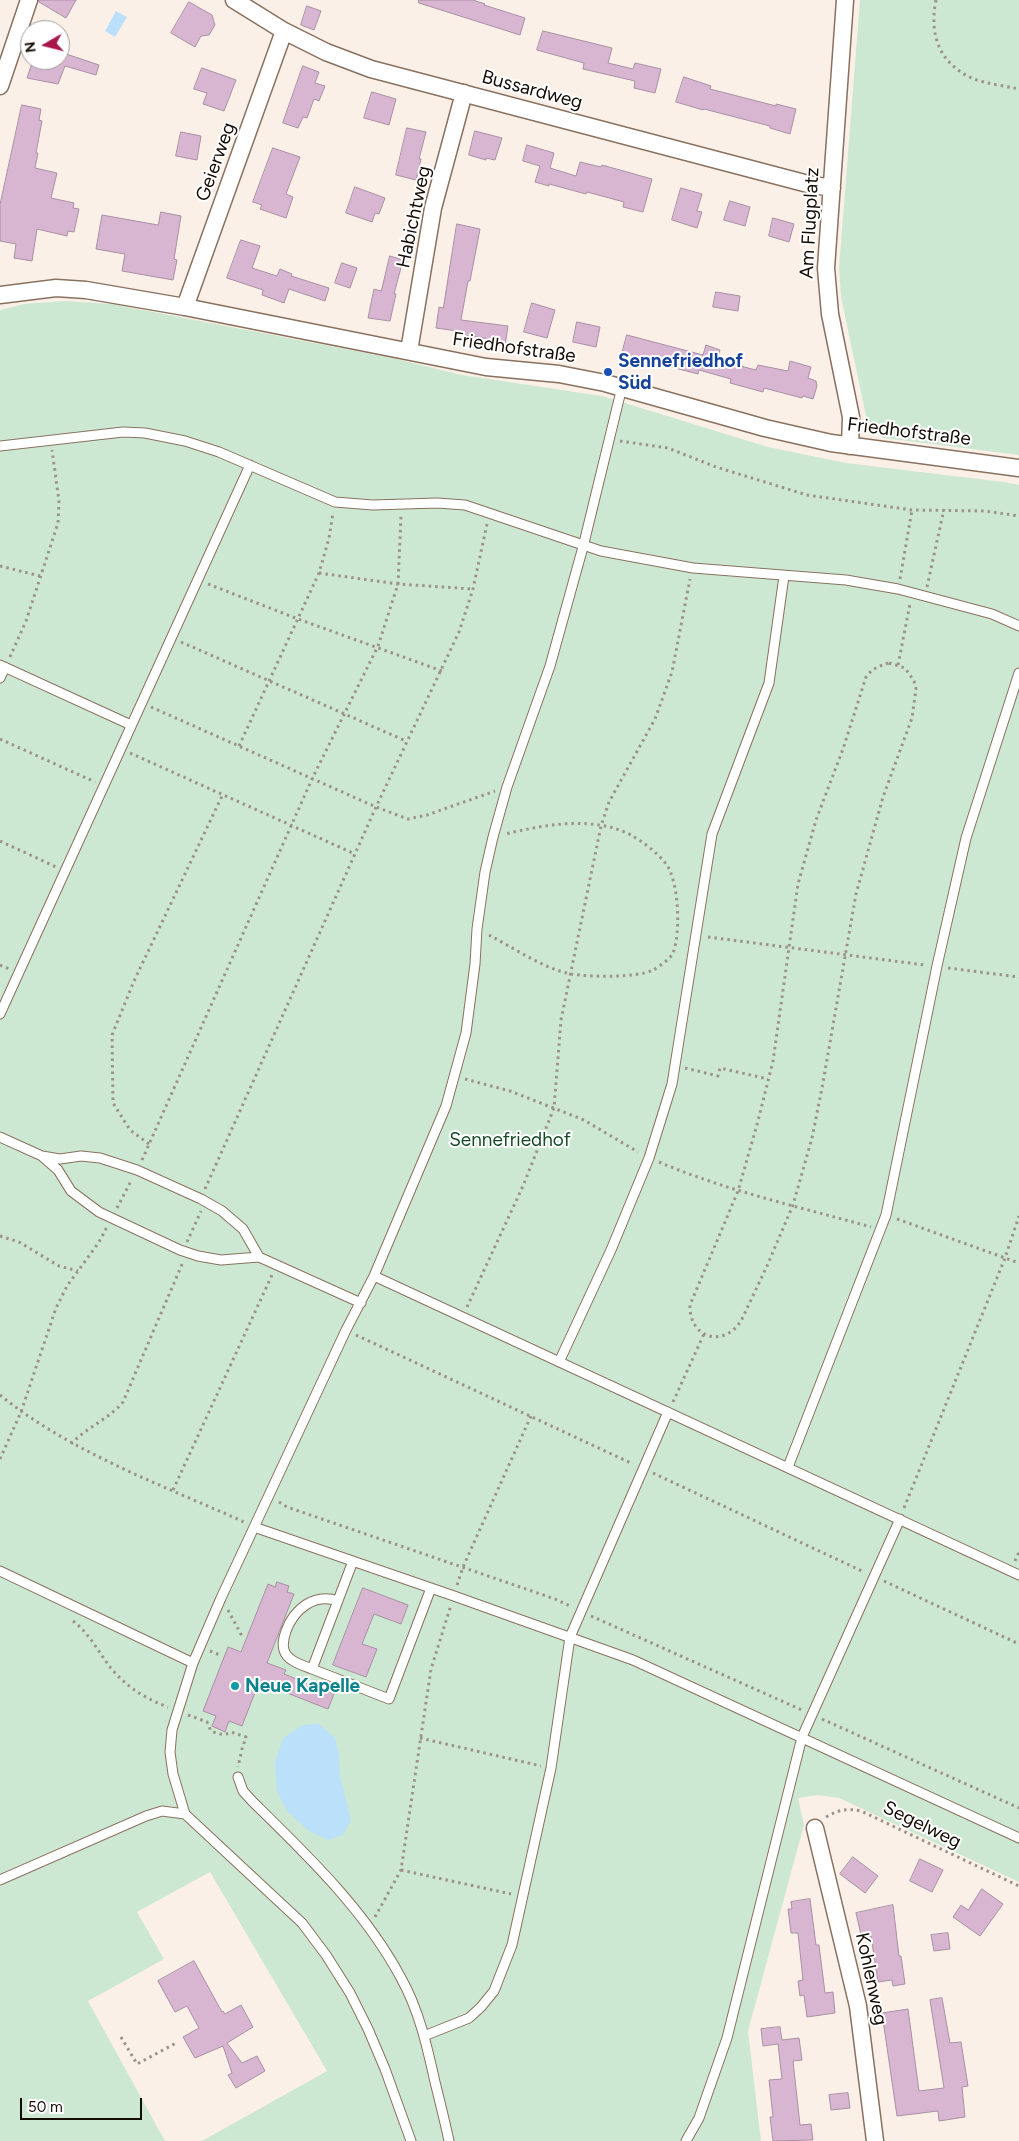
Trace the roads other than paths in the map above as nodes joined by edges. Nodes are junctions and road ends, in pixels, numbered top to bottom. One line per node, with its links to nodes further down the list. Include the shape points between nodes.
1 (29, 0): 5 (street)
2 (234, 0): 4 (street, Bussardweg)
3 (845, 0): 7 (street, Am Flugplatz)
4 (284, 31): 6 (street, Bussardweg, via 371,69); 9 (street, Geierweg)
5 (0, 86)
6 (464, 92): 7 (street, Bussardweg); 10 (street, Habichtweg, via 433,208)
7 (832, 188): 13 (street, Am Flugplatz, via 827,293 851,417)
8 (0, 295): 9 (street, Friedhofstraße, via 56,288)
9 (185, 306): 10 (street, Friedhofstraße)
10 (409, 351): 11 (street, Friedhofstraße, via 486,367 559,374)
11 (622, 387): 13 (street, Friedhofstraße, via 765,428); 16 (lane)
12 (0, 446): 14 (lane, via 123,432 145,433 185,441)
13 (850, 446): 15 (street, Friedhofstraße)
14 (250, 465): 16 (lane, via 335,502 465,505); 22 (lane)
15 (1019, 468)
16 (583, 547): 17 (lane, via 692,568); 27 (lane, via 550,666 507,787 493,837 477,929 466,1033 455,1076 446,1106)
17 (784, 576): 18 (lane, via 846,580 898,589 992,614); 29 (lane, via 769,683 712,834 672,1084 649,1158)
18 (1019, 626)
19 (3, 666): 21 (lane); 22 (lane)
20 (1019, 674): 31 (lane, via 966,838 886,1215)
21 (0, 678)
22 (131, 725): 23 (lane)
23 (0, 1014)
24 (0, 1136): 25 (lane)
25 (42, 1156): 26 (lane, via 58,1170 71,1191 99,1212 185,1252 221,1260); 26 (lane, via 100,1158 137,1170 203,1200 243,1229)
26 (259, 1256): 28 (lane)
27 (374, 1276): 28 (lane); 29 (lane)
28 (361, 1303): 33 (lane)
29 (559, 1362): 30 (lane)
30 (668, 1412): 31 (lane); 39 (lane)
31 (788, 1467): 32 (lane)
32 (900, 1519): 36 (lane); 42 (lane)
33 (254, 1527): 34 (lane); 40 (lane)
34 (353, 1561): 37 (lane); 38 (lane)
35 (0, 1571): 40 (lane)
36 (1019, 1575)
37 (431, 1588): 39 (lane); 41 (lane, via 389,1699)
38 (338, 1601): 41 (lane); 41 (lane, via 318,1599 301,1607 290,1621 283,1641 284,1651 294,1662)
39 (570, 1637): 42 (lane, via 633,1660); 48 (lane, via 551,1768 512,1945 494,1990 481,2007 469,2018)
40 (193, 1663): 44 (lane, via 177,1711 170,1752 178,1797)
41 (312, 1669)
42 (802, 1737): 46 (lane); 51 (lane, via 727,2038 699,2118)
43 (238, 1777): 48 (lane, via 252,1802 369,1927 402,1978)
44 (185, 1814): 47 (lane, via 162,1811 146,1816); 49 (lane, via 302,1923 326,1955 350,1993 386,2068)
45 (815, 1828): 52 (street, Kohlenweg, via 858,2006)
46 (1019, 1838)
47 (0, 1880)
48 (424, 2036): 50 (lane)
49 (411, 2141)
50 (449, 2141)
51 (686, 2141)
52 (875, 2141)

